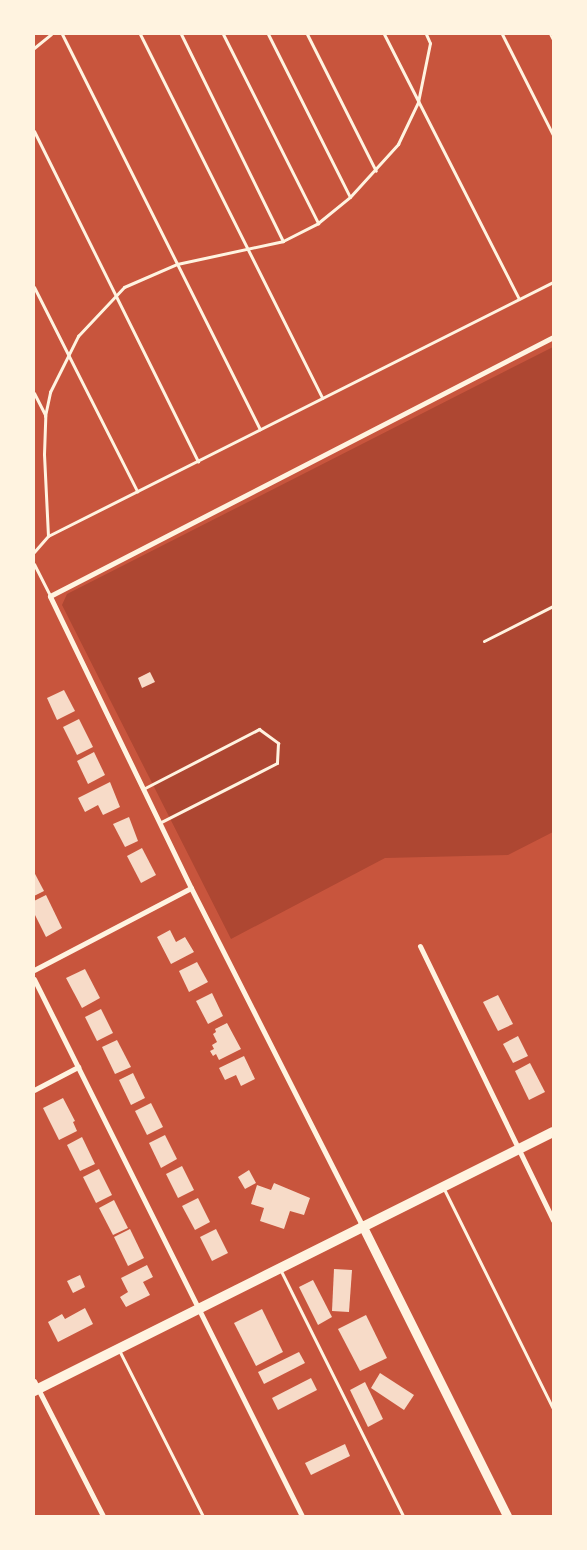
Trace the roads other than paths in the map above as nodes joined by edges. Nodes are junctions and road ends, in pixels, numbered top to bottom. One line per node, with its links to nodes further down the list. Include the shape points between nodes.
1 (51, 34): 11 (lane)
2 (62, 34): 20 (lane)
3 (140, 34): 19 (lane)
4 (181, 34): 18 (lane)
5 (223, 34): 17 (lane)
6 (268, 34): 16 (lane)
7 (307, 34): 15 (lane)
8 (384, 34): 12 (lane)
9 (426, 34): 12 (lane, via 430,43)
10 (502, 34): 14 (lane)
11 (34, 48)
12 (418, 102): 15 (lane, via 398,144); 24 (lane)
13 (34, 131): 23 (lane)
14 (553, 135)
15 (376, 171): 16 (lane)
16 (350, 197): 17 (lane)
17 (318, 223): 18 (lane)
18 (283, 241): 19 (lane)
19 (246, 248): 20 (lane); 28 (lane)
20 (177, 264): 23 (lane, via 124,287); 30 (lane)
21 (553, 282): 24 (lane)
22 (34, 286): 26 (lane)
23 (116, 296): 26 (lane, via 78,336); 31 (lane)
24 (520, 299): 28 (lane)
25 (553, 337): 36 (street)
26 (68, 354): 29 (lane, via 50,392); 32 (lane)
27 (34, 393): 29 (lane)
28 (322, 398): 30 (lane)
29 (45, 416): 33 (lane)
30 (260, 429): 31 (lane)
31 (198, 461): 32 (lane)
32 (137, 491): 33 (lane)
33 (48, 536): 34 (lane)
34 (34, 552)
35 (34, 564): 36 (lane)
36 (50, 596): 39 (street)
37 (553, 606): 38 (lane)
38 (484, 640)
39 (142, 789): 40 (street); 40 (lane, via 259,729 278,743 276,763)
40 (159, 823): 41 (street)
41 (191, 888): 43 (street); 51 (street)
42 (420, 946): 48 (street)
43 (34, 970)
44 (34, 979): 45 (street)
45 (78, 1067): 46 (street); 53 (street)
46 (34, 1090)
47 (553, 1132): 48 (main road)
48 (517, 1150): 49 (main road); 50 (street)
49 (443, 1186): 51 (main road); 56 (lane)
50 (553, 1220)
51 (362, 1225): 52 (main road); 61 (street)
52 (280, 1268): 53 (main road); 60 (lane)
53 (198, 1308): 54 (main road); 59 (street)
54 (118, 1350): 55 (main road); 58 (lane)
55 (35, 1387): 57 (street)
56 (553, 1410)
57 (103, 1516)
58 (203, 1516)
59 (302, 1516)
60 (403, 1516)
61 (507, 1516)

